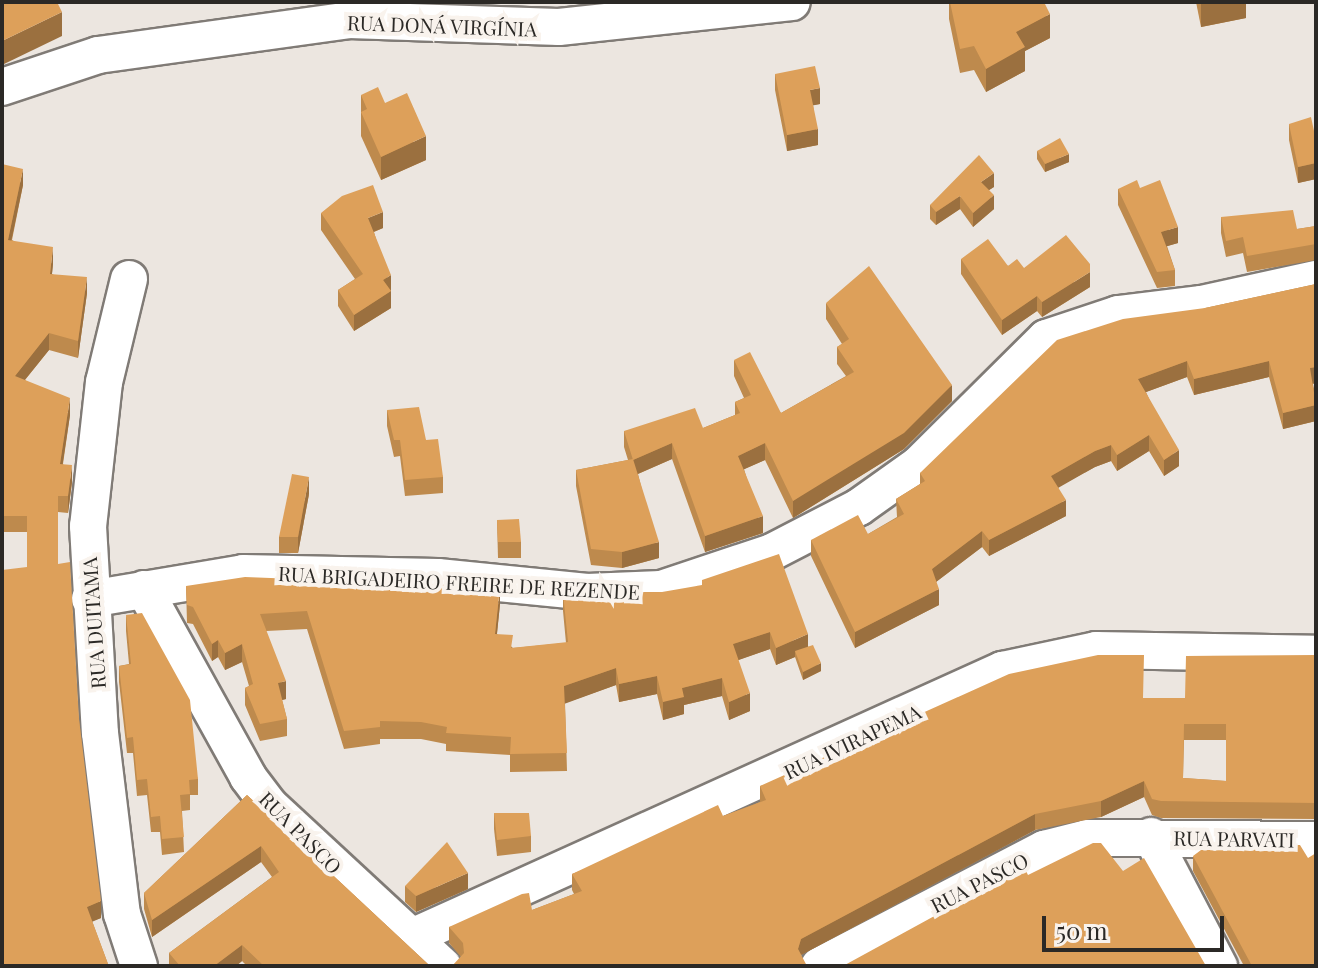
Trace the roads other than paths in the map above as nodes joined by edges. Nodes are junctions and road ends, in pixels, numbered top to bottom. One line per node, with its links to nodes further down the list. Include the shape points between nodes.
1 (792, 2): 2 (street, RUA DONÁ VIRGÍNIA, via 559,27 349,20 98,55)
2 (2, 87)
3 (129, 279): 6 (street, RUA DUITAMA, via 94,442)
4 (1316, 279): 5 (street, RUA BRIGADEIRO FREIRE DE REZENDE, via 1201,304 1118,314 1046,338 918,465 859,507 772,552 673,586 587,592 438,577 256,573)
5 (144, 589): 6 (street, RUA BRIGADEIRO FREIRE DE REZENDE); 10 (street, RUA PASCO, via 248,777 269,805)
6 (90, 599): 11 (street, RUA DUITAMA, via 122,914)
7 (1316, 654): 10 (street, RUA IVIRAPEMA, via 1096,650 1002,670)
8 (1151, 836): 9 (street, RUA PARVATI); 13 (street, RUA PASCO, via 1087,838 1044,849); 14 (street)
9 (1316, 840)
10 (412, 937): 12 (street, RUA PASCO)
11 (139, 966)
12 (443, 966)
13 (819, 966)
14 (1219, 966)

